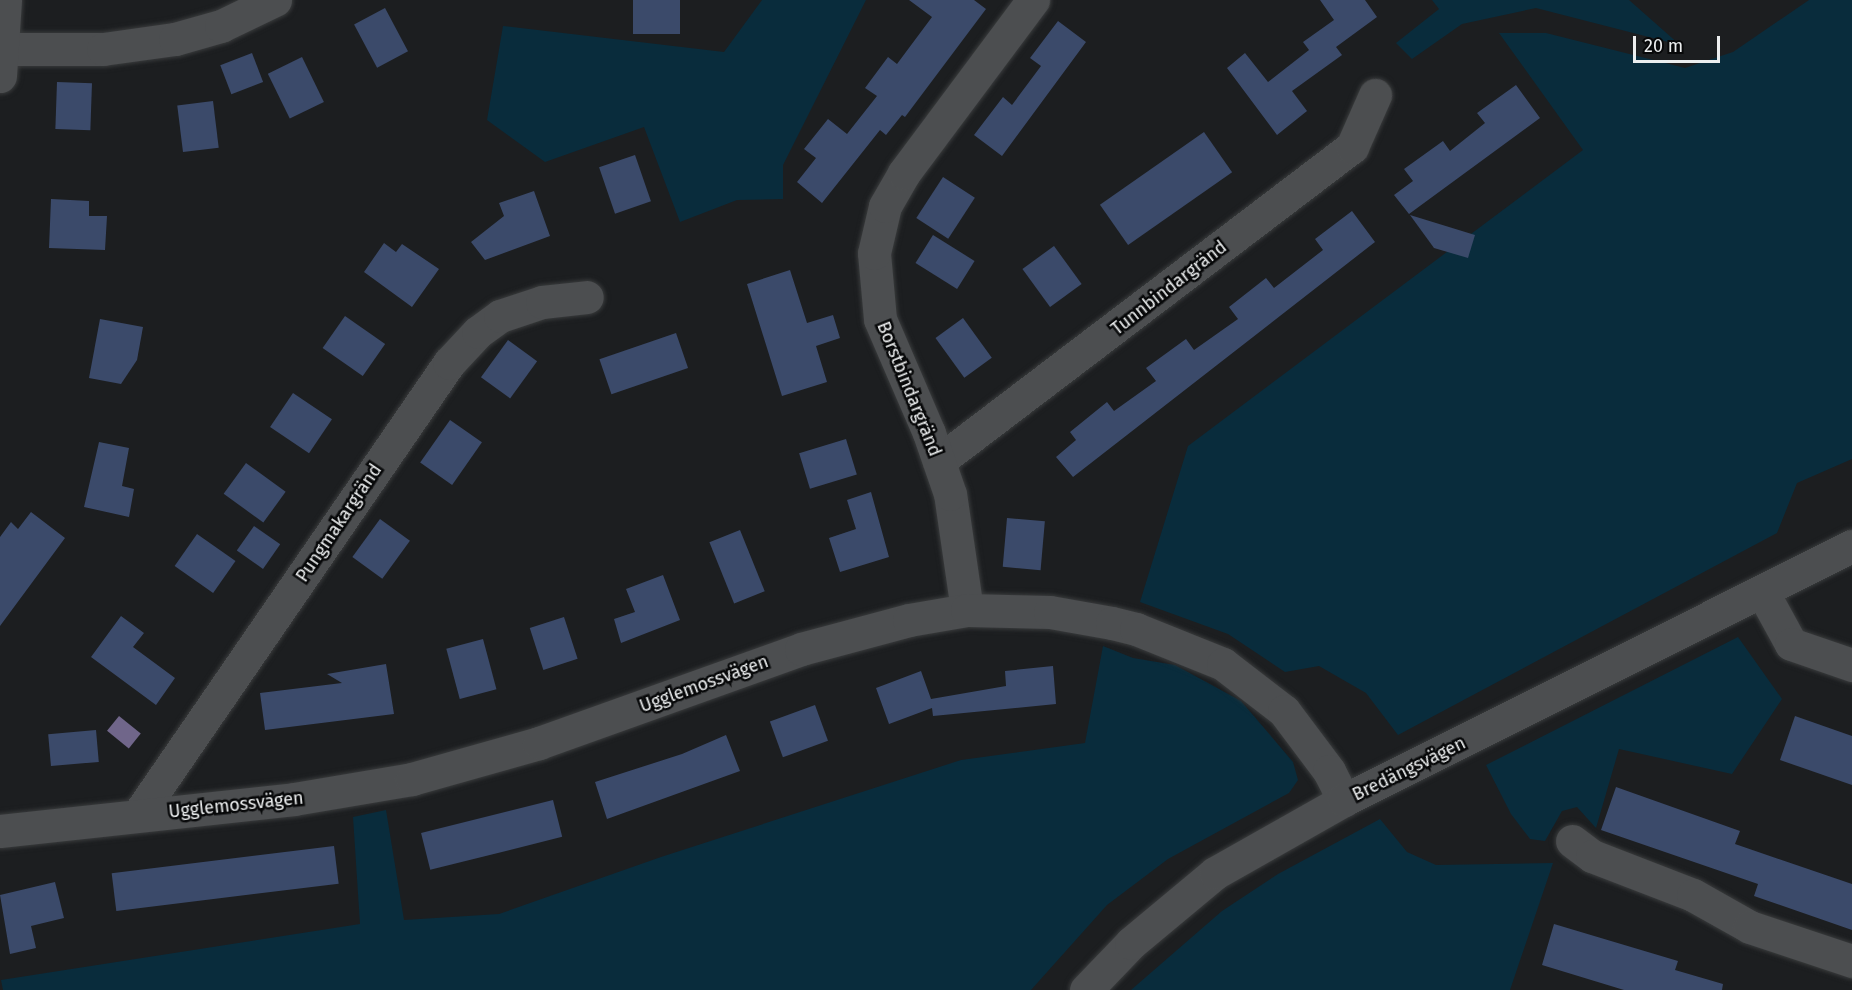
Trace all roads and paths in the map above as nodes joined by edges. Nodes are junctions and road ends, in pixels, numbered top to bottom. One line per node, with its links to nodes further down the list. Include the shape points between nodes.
1 (5, 0): 4 (street)
2 (275, 0): 4 (street, via 229,22 175,39)
3 (1033, 0): 7 (street, Borstbindargränd, via 904,173 877,228 873,273 880,319)
4 (0, 58)
5 (1375, 95): 7 (street, Tunnbindargränd, via 1352,147)
6 (587, 297): 13 (street, Pungmakargränd, via 542,302 509,312 478,332 454,357)
7 (939, 461): 10 (street, Borstbindargränd, via 957,525)
8 (1852, 546): 9 (street, Bredängsvägen)
9 (1762, 591): 11 (street, via 1791,644); 12 (street, Bredängsvägen)
10 (967, 610): 12 (street, Ugglemossvägen, via 1050,612 1112,623 1223,664 1284,711 1329,771); 13 (street, Ugglemossvägen, via 909,620 801,649 539,743 424,777 316,796)
11 (1852, 665)
12 (1344, 800): 17 (street, Bredängsvägen, via 1215,873 1131,943)
13 (138, 815): 14 (street, Ugglemossvägen)
14 (0, 831)
15 (1572, 842): 16 (street, via 1592,856 1693,895 1750,927)
16 (1852, 961)
17 (1086, 990)

